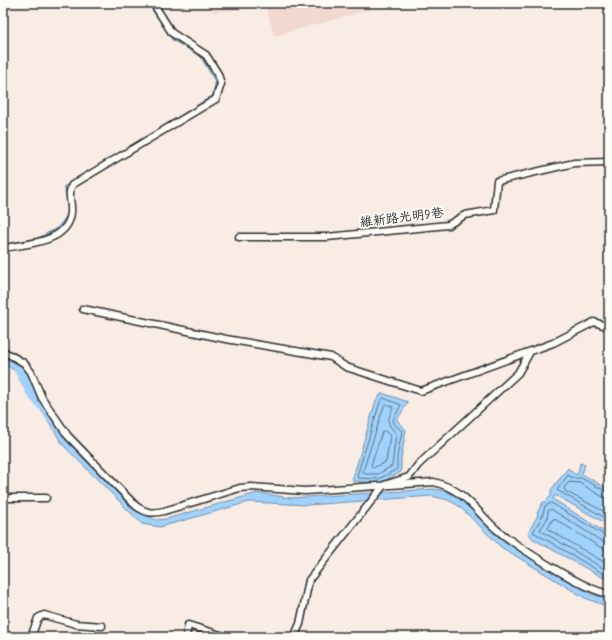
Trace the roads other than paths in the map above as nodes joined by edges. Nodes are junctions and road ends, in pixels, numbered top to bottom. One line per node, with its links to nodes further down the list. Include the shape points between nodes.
1 (153, 3): 4 (street, via 172,33 196,47 212,63 221,84 216,99 72,185 69,193 70,220 51,238 37,243)
2 (609, 162): 3 (street, 維新路光明9巷, via 574,163 497,181 494,210 465,215 448,225 327,237)
3 (239, 237)
4 (3, 248)
5 (83, 309): 8 (street, via 226,340 331,358 346,367 421,391)
6 (609, 327): 8 (street, via 594,322)
7 (3, 351): 9 (street, via 24,363 31,372 42,398 68,436 136,506 145,512 164,512 240,488 305,491)
8 (530, 352): 9 (street, via 518,373 418,465 409,477)
9 (384, 485): 12 (street, via 434,482 454,488 512,541 588,587); 17 (street, via 309,580 300,624)
10 (3, 498): 11 (street)
11 (46, 498)
12 (609, 594)
13 (102, 626): 14 (street, via 76,624 44,615 38,618)
14 (32, 637)
15 (186, 637): 16 (street, via 188,625)
16 (227, 637)
17 (294, 637)

